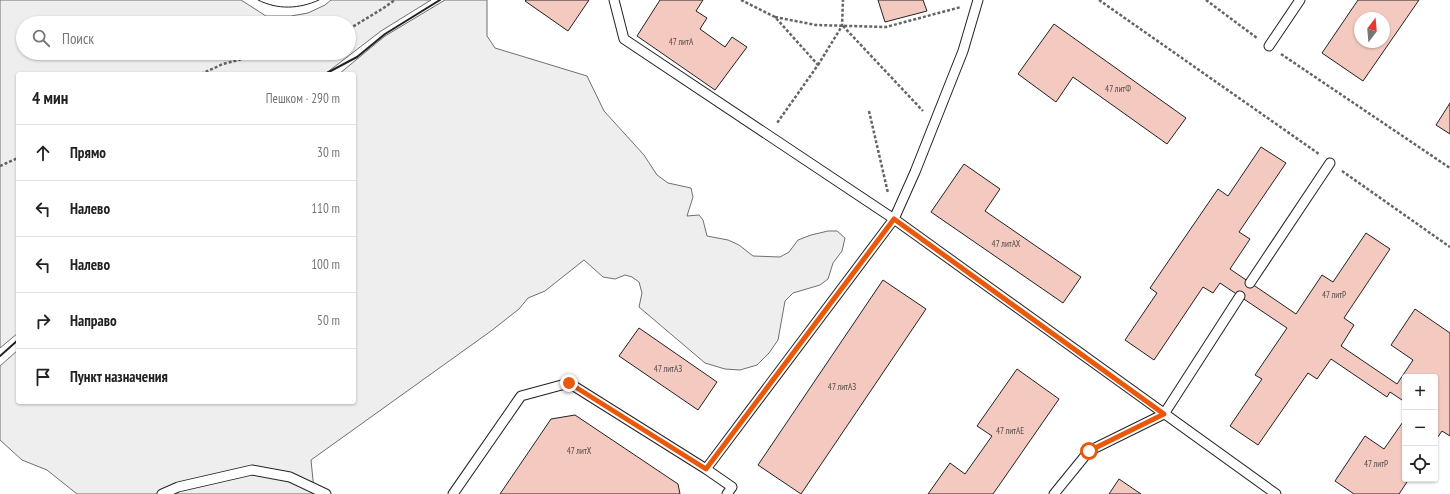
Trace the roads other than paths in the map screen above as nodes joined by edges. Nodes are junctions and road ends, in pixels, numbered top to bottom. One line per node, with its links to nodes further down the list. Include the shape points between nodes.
1 (614, 0): 6 (lane, via 624,39)
2 (1300, 0): 4 (lane)
3 (978, 1): 6 (lane, via 963,52)
4 (1269, 46)
5 (1330, 162): 7 (lane)
6 (894, 219): 9 (lane); 10 (lane)
7 (1250, 282)
8 (1240, 296): 9 (lane)
9 (1164, 414): 15 (lane, via 1089,451); 16 (lane)
10 (706, 469): 13 (lane, via 569,383 521,396); 14 (lane, via 732,487)
11 (162, 494): 12 (lane, via 178,486 252,470 290,477)
12 (326, 494)
13 (453, 494)
14 (727, 494)
15 (1054, 494)
16 (1276, 494)

